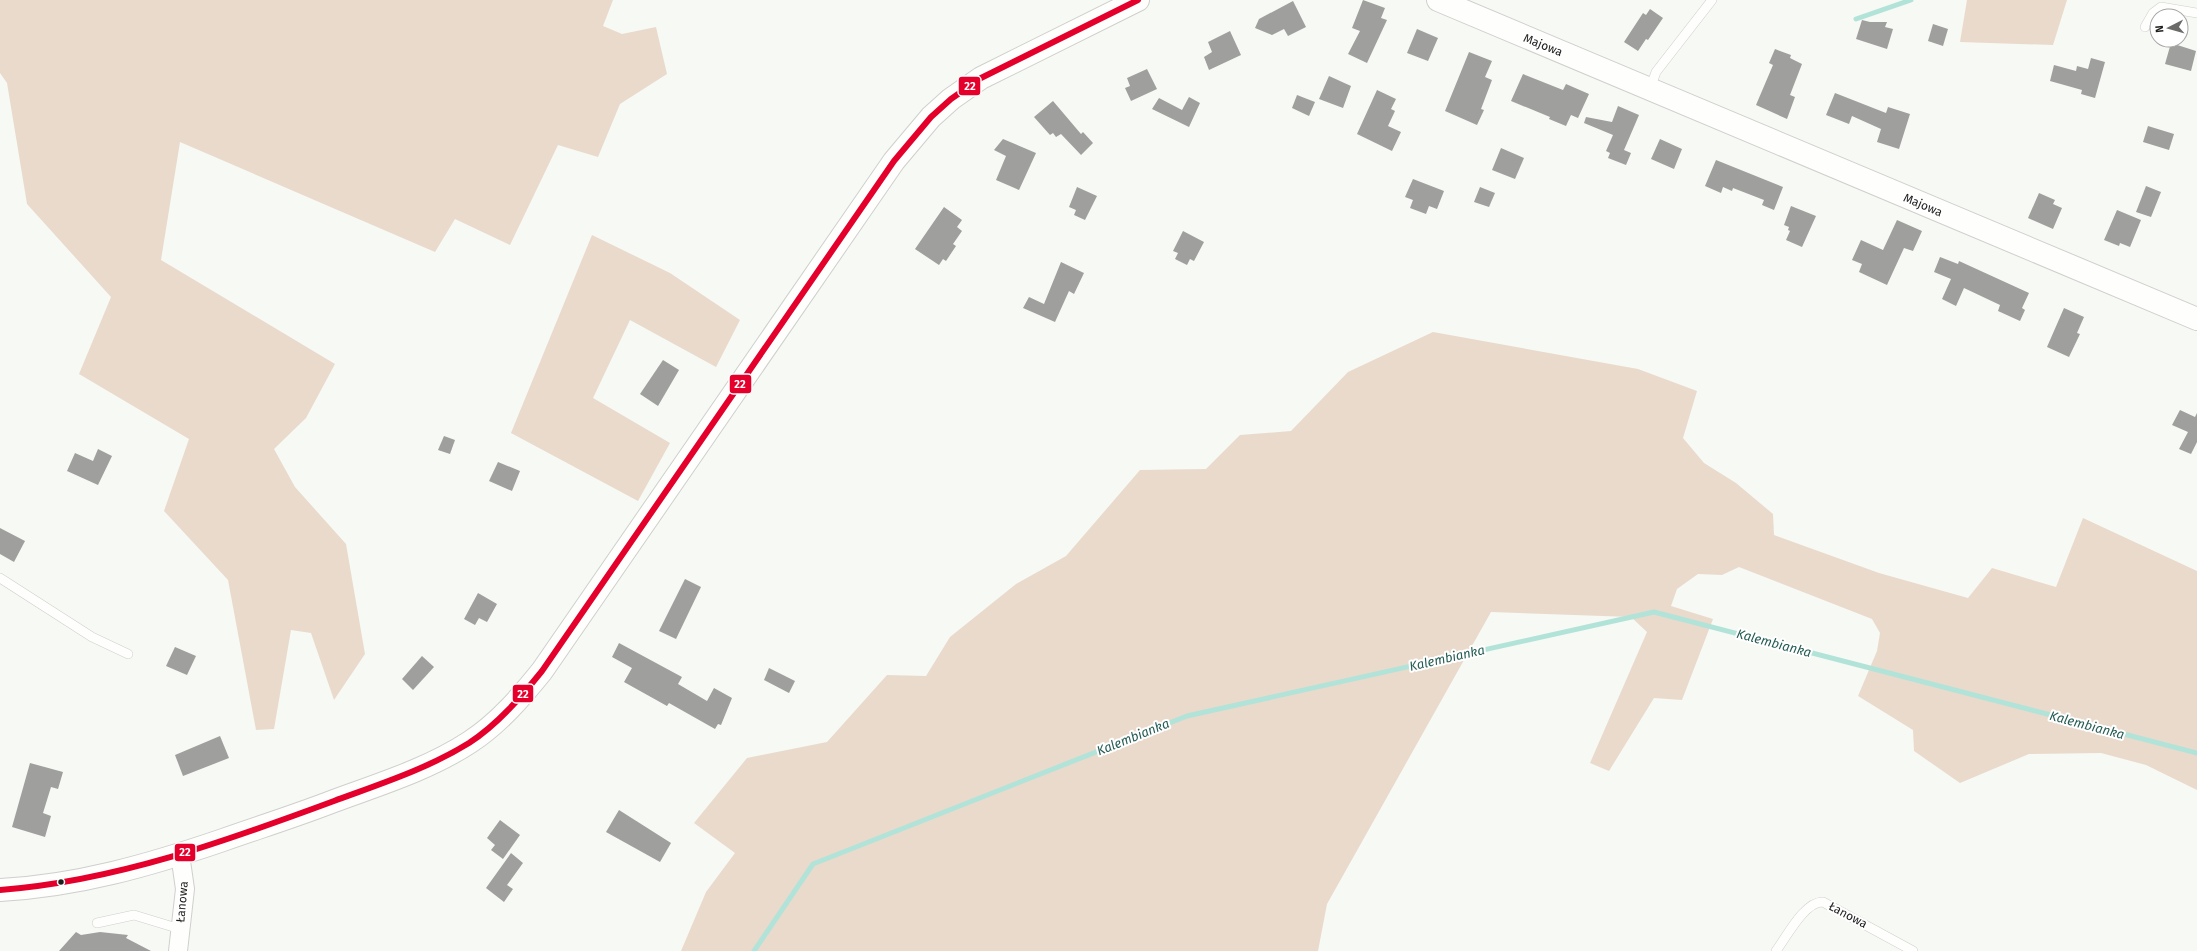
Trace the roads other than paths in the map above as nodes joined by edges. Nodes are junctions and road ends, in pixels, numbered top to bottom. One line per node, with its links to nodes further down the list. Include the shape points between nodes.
1 (1138, 0): 10 (main road, via 981,78 946,103 916,133 542,670 501,718 469,743 406,774 304,813)
2 (1438, 0): 6 (main road, Majowa)
3 (1712, 0): 6 (lane, via 1656,72)
4 (2197, 13): 5 (lane, via 2161,7 2153,13)
5 (2145, 27)
6 (1650, 89): 7 (main road, Majowa)
7 (2197, 319)
8 (0, 578): 9 (lane, via 86,633)
9 (128, 654)
10 (180, 854): 11 (main road, via 98,877 46,886); 13 (street, Łanowa, via 185,889)
11 (0, 890)
12 (97, 922): 13 (lane, via 134,915)
13 (180, 929): 14 (street, Łanowa)
14 (178, 951)
15 (1776, 951): 16 (lane, Łanowa, via 1808,907 1816,902 1823,902)
16 (1913, 951)

